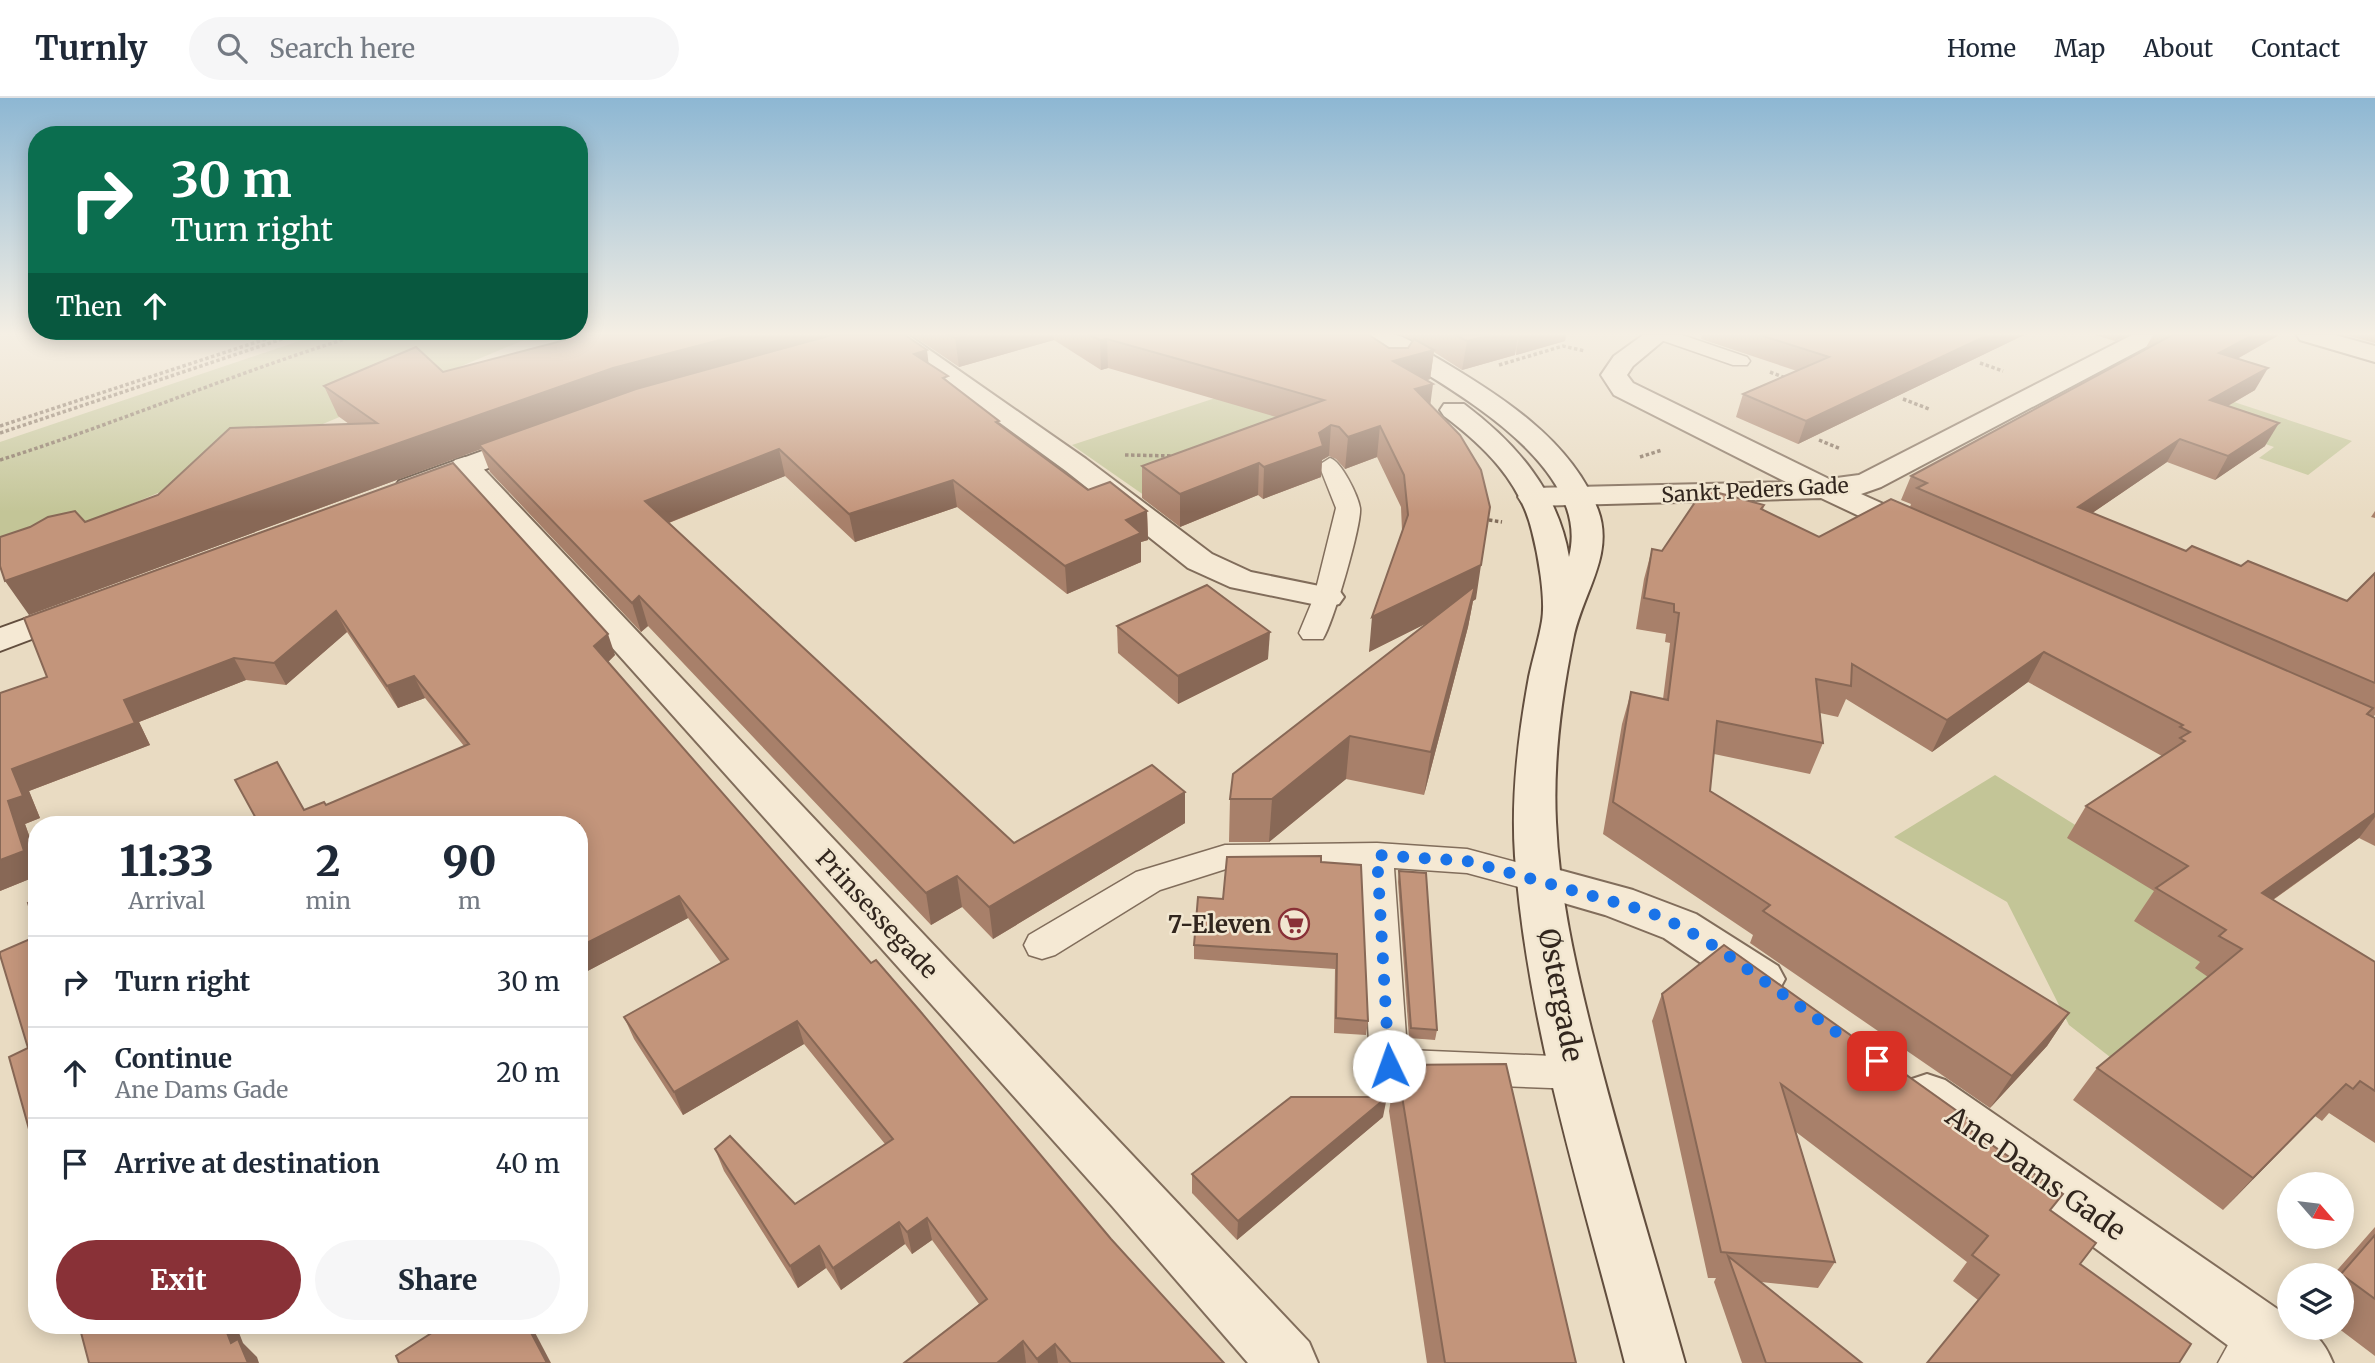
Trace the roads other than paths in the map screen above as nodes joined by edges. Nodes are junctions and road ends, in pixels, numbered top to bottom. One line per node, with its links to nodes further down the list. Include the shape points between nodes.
1 (976, 394): 14 (street, via 1200,561 1242,580)
2 (1436, 394): 12 (street, Østergade, via 1498,446)
3 (1470, 394): 11 (street, Østergade, via 1538,444)
4 (1633, 394): 9 (street)
5 (2037, 394): 9 (street, Sankt Peders Gade, via 1870,481)
6 (558, 433): 8 (street)
7 (1330, 465): 14 (lane, via 1348,508)
8 (465, 467): 10 (street); 26 (street, Prinsessegade)
9 (1825, 489): 11 (street, Sankt Peders Gade); 13 (street)
10 (387, 495)
11 (1578, 496): 12 (street, Sankt Peders Gade); 16 (street, Østergade, via 1589,533 1589,556)
12 (1533, 497): 16 (street, Østergade, via 1547,526)
13 (1943, 542)
14 (1327, 597): 17 (lane)
15 (103, 601): 18 (street)
16 (1560, 619): 20 (street, Østergade, via 1536,767)
17 (1312, 633)
18 (0, 639)
19 (1377, 855): 20 (lane, via 1467,861); 21 (lane, via 1225,857 1148,881); 24 (lane, via 1389,1066)
20 (1541, 881): 22 (street, via 1647,911 1680,926); 24 (street, Østergade, via 1551,956)
21 (1042, 945)
22 (1798, 1005)
23 (1888, 1069): 25 (street, Ane Dams Gade)
24 (1577, 1073): 27 (street, Østergade)
25 (2250, 1348): 28 (street, Ane Dams Gade)
26 (1288, 1363)
27 (1655, 1363)
28 (2303, 1363)

